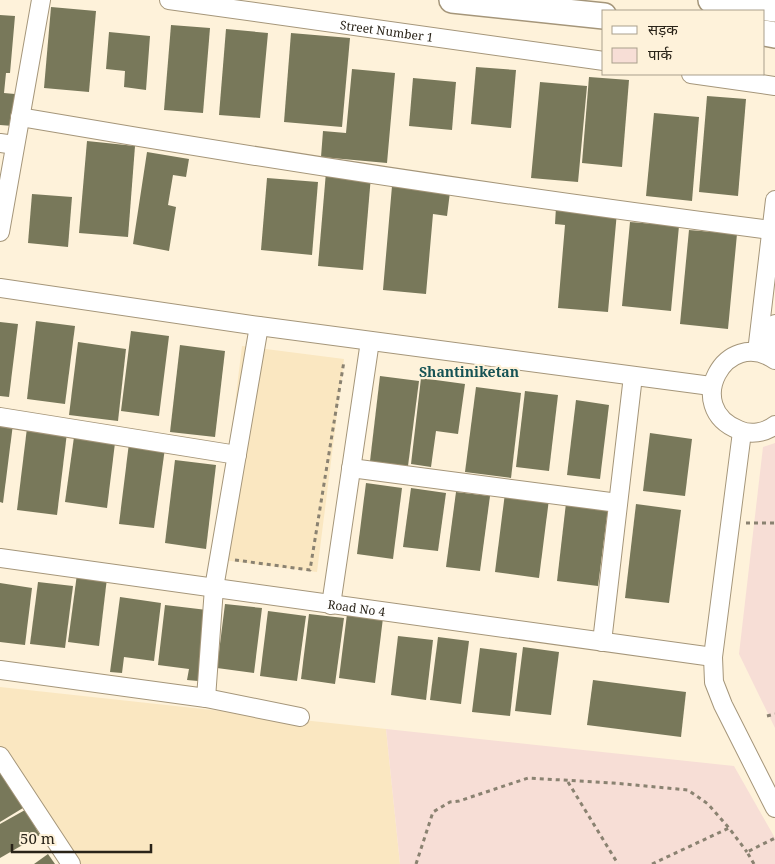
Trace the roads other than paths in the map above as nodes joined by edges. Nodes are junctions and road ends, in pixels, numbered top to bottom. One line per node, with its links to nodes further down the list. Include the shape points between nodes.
1 (41, 0): 10 (street)
2 (169, 0): 7 (street, Street Number 1)
3 (452, 0): 6 (main road)
4 (711, 0): 5 (main road)
5 (775, 9)
6 (602, 16)
7 (602, 61)
8 (697, 75): 9 (street)
9 (775, 86)
10 (20, 117): 11 (street); 13 (street, via 261,159 529,199)
11 (8, 144): 14 (street)
12 (775, 200): 13 (street)
13 (771, 230): 19 (street)
14 (0, 232)
15 (0, 288): 17 (street)
16 (775, 324): 19 (street)
17 (260, 326): 18 (street); 25 (street)
18 (370, 341): 20 (street); 26 (street)
19 (767, 356): 21 (street, via 739,354 722,364)
20 (633, 376): 21 (street); 27 (street)
21 (712, 386): 24 (street, via 715,410 731,428)
22 (0, 417): 25 (street)
23 (775, 425): 24 (street, via 756,433)
24 (742, 432): 32 (street)
25 (237, 455): 29 (street)
26 (351, 468): 27 (street); 30 (street)
27 (618, 503): 31 (street)
28 (0, 558): 29 (street, Road No 4)
29 (214, 588): 30 (street, Road No 4); 34 (street)
30 (331, 605): 31 (street, Road No 4)
31 (602, 642): 32 (street, Road No 4)
32 (713, 657): 37 (street, via 714,682 723,705)
33 (0, 670): 34 (street)
34 (206, 698): 35 (street)
35 (300, 717)
36 (0, 756): 38 (street)
37 (775, 808)
38 (71, 864)

